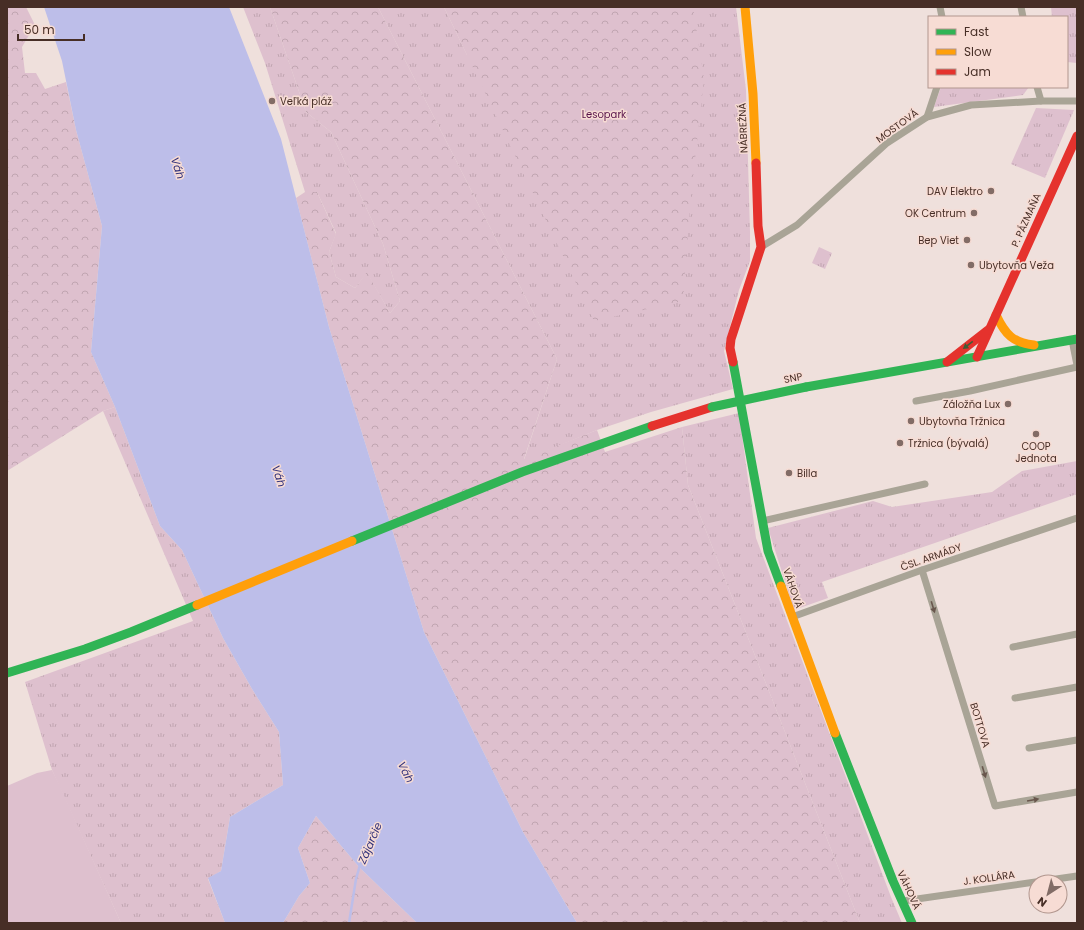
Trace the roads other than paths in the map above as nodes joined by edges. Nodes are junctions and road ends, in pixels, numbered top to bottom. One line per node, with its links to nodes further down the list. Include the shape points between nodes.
1 (745, 7): 8 (main road, NÁBREŽNÁ, via 753,94)
2 (938, 88): 6 (street)
3 (1037, 88): 4 (street)
4 (1041, 101): 5 (street, MOSTOVÁ); 6 (street, MOSTOVÁ, via 971,105)
5 (1077, 101)
6 (927, 117): 8 (street, MOSTOVÁ, via 887,143 797,225)
7 (1077, 136): 9 (main road, P. PÁZMAŇA)
8 (761, 247): 19 (main road, VÁHOVÁ, via 730,348)
9 (996, 315): 10 (main road, P. PÁZMAŇA); 12 (main road, via 1000,326 1014,340 1025,345)
10 (990, 328): 13 (main road, P. PÁZMAŇA); 14 (main road, one-way to 14)
11 (1075, 339): 12 (main road, SNP); 15 (street)
12 (1041, 346): 13 (main road, SNP)
13 (977, 357): 14 (main road, SNP)
14 (947, 362): 24 (main road, SNP, bridge, via 712,407 657,424 522,472 131,632)
15 (1077, 366): 16 (street)
16 (916, 401)
17 (925, 484): 19 (street)
18 (1077, 518): 20 (street, ČSL. ARMÁDY)
19 (762, 521): 21 (main road, VÁHOVÁ, via 768,551)
20 (922, 570): 21 (street, ČSL. ARMÁDY); 29 (street, BOTTOVA, one-way to 29, via 995,806)
21 (792, 617): 31 (main road, VÁHOVÁ, via 867,816)
22 (1077, 634): 23 (street)
23 (1013, 647)
24 (7, 673)
25 (1077, 687): 26 (street)
26 (1015, 698)
27 (1077, 740): 28 (street)
28 (1029, 748)
29 (1077, 792)
30 (1077, 876): 31 (street, J. KOLLÁRA)
31 (903, 901): 32 (main road, VÁHOVÁ)
32 (912, 923)

